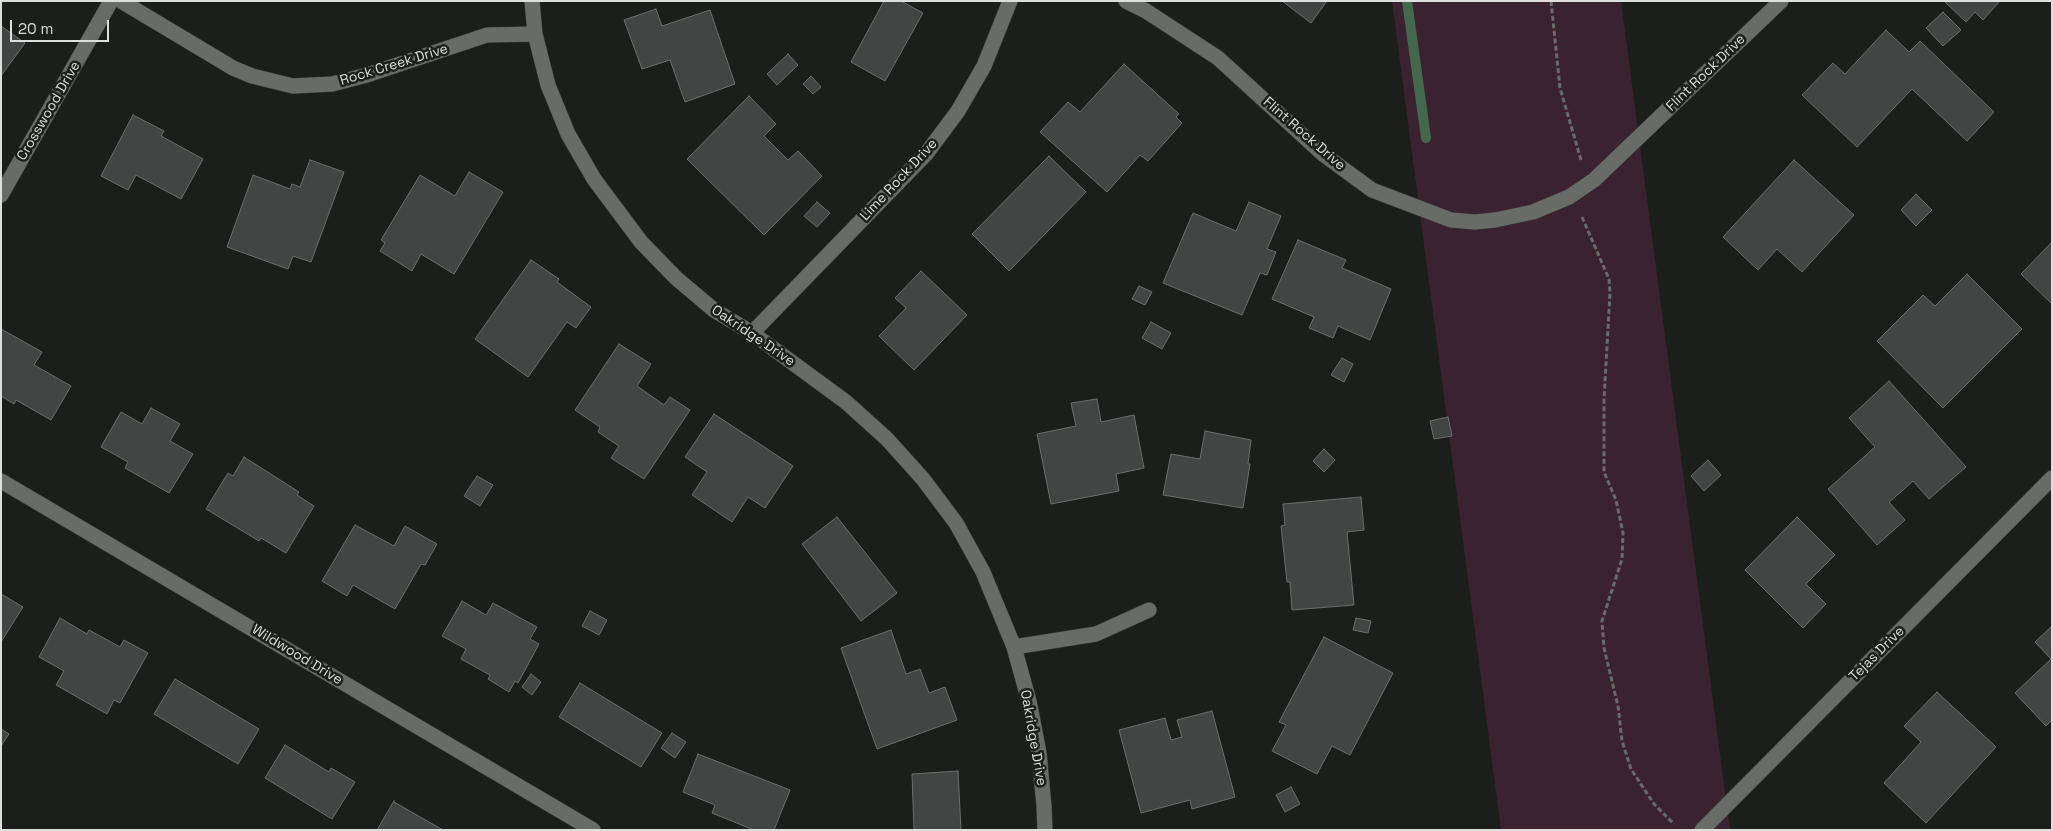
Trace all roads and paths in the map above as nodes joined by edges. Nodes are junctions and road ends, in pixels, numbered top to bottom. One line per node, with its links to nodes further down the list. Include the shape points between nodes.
1 (112, 1): 10 (street, Crosswood Drive)
2 (121, 1): 8 (street, Rock Creek Drive, via 233,68 293,86 332,84 367,76 487,35)
3 (532, 1): 8 (street, Oakridge Drive)
4 (1010, 1): 12 (street, Lime Rock Drive, via 984,66 958,112 926,154)
5 (1126, 1): 7 (street, Flint Rock Drive, via 1218,58 1322,154 1372,190 1451,220 1475,222 1533,212 1569,197 1594,180)
6 (1551, 1): 9 (path, via 1560,88)
7 (1781, 1)
8 (536, 34): 12 (street, Oakridge Drive, via 548,85 568,134 600,187 641,242 676,278 714,310)
9 (1581, 163)
10 (1, 195)
11 (1582, 217): 17 (path, via 1609,279 1604,472 1616,500 1623,533 1622,559 1602,621 1604,648 1618,706 1622,741 1631,769 1654,804)
12 (752, 333): 16 (street, Oakridge Drive, via 846,402 923,479 956,523 983,572)
13 (2052, 478): 20 (street, Tejas Drive)
14 (1, 481): 18 (street, Wildwood Drive)
15 (1149, 610): 16 (street, via 1096,634)
16 (1014, 647): 19 (street, Oakridge Drive, via 1039,753)
17 (1674, 824)
18 (593, 830)
19 (1045, 830)
20 (1702, 830)

